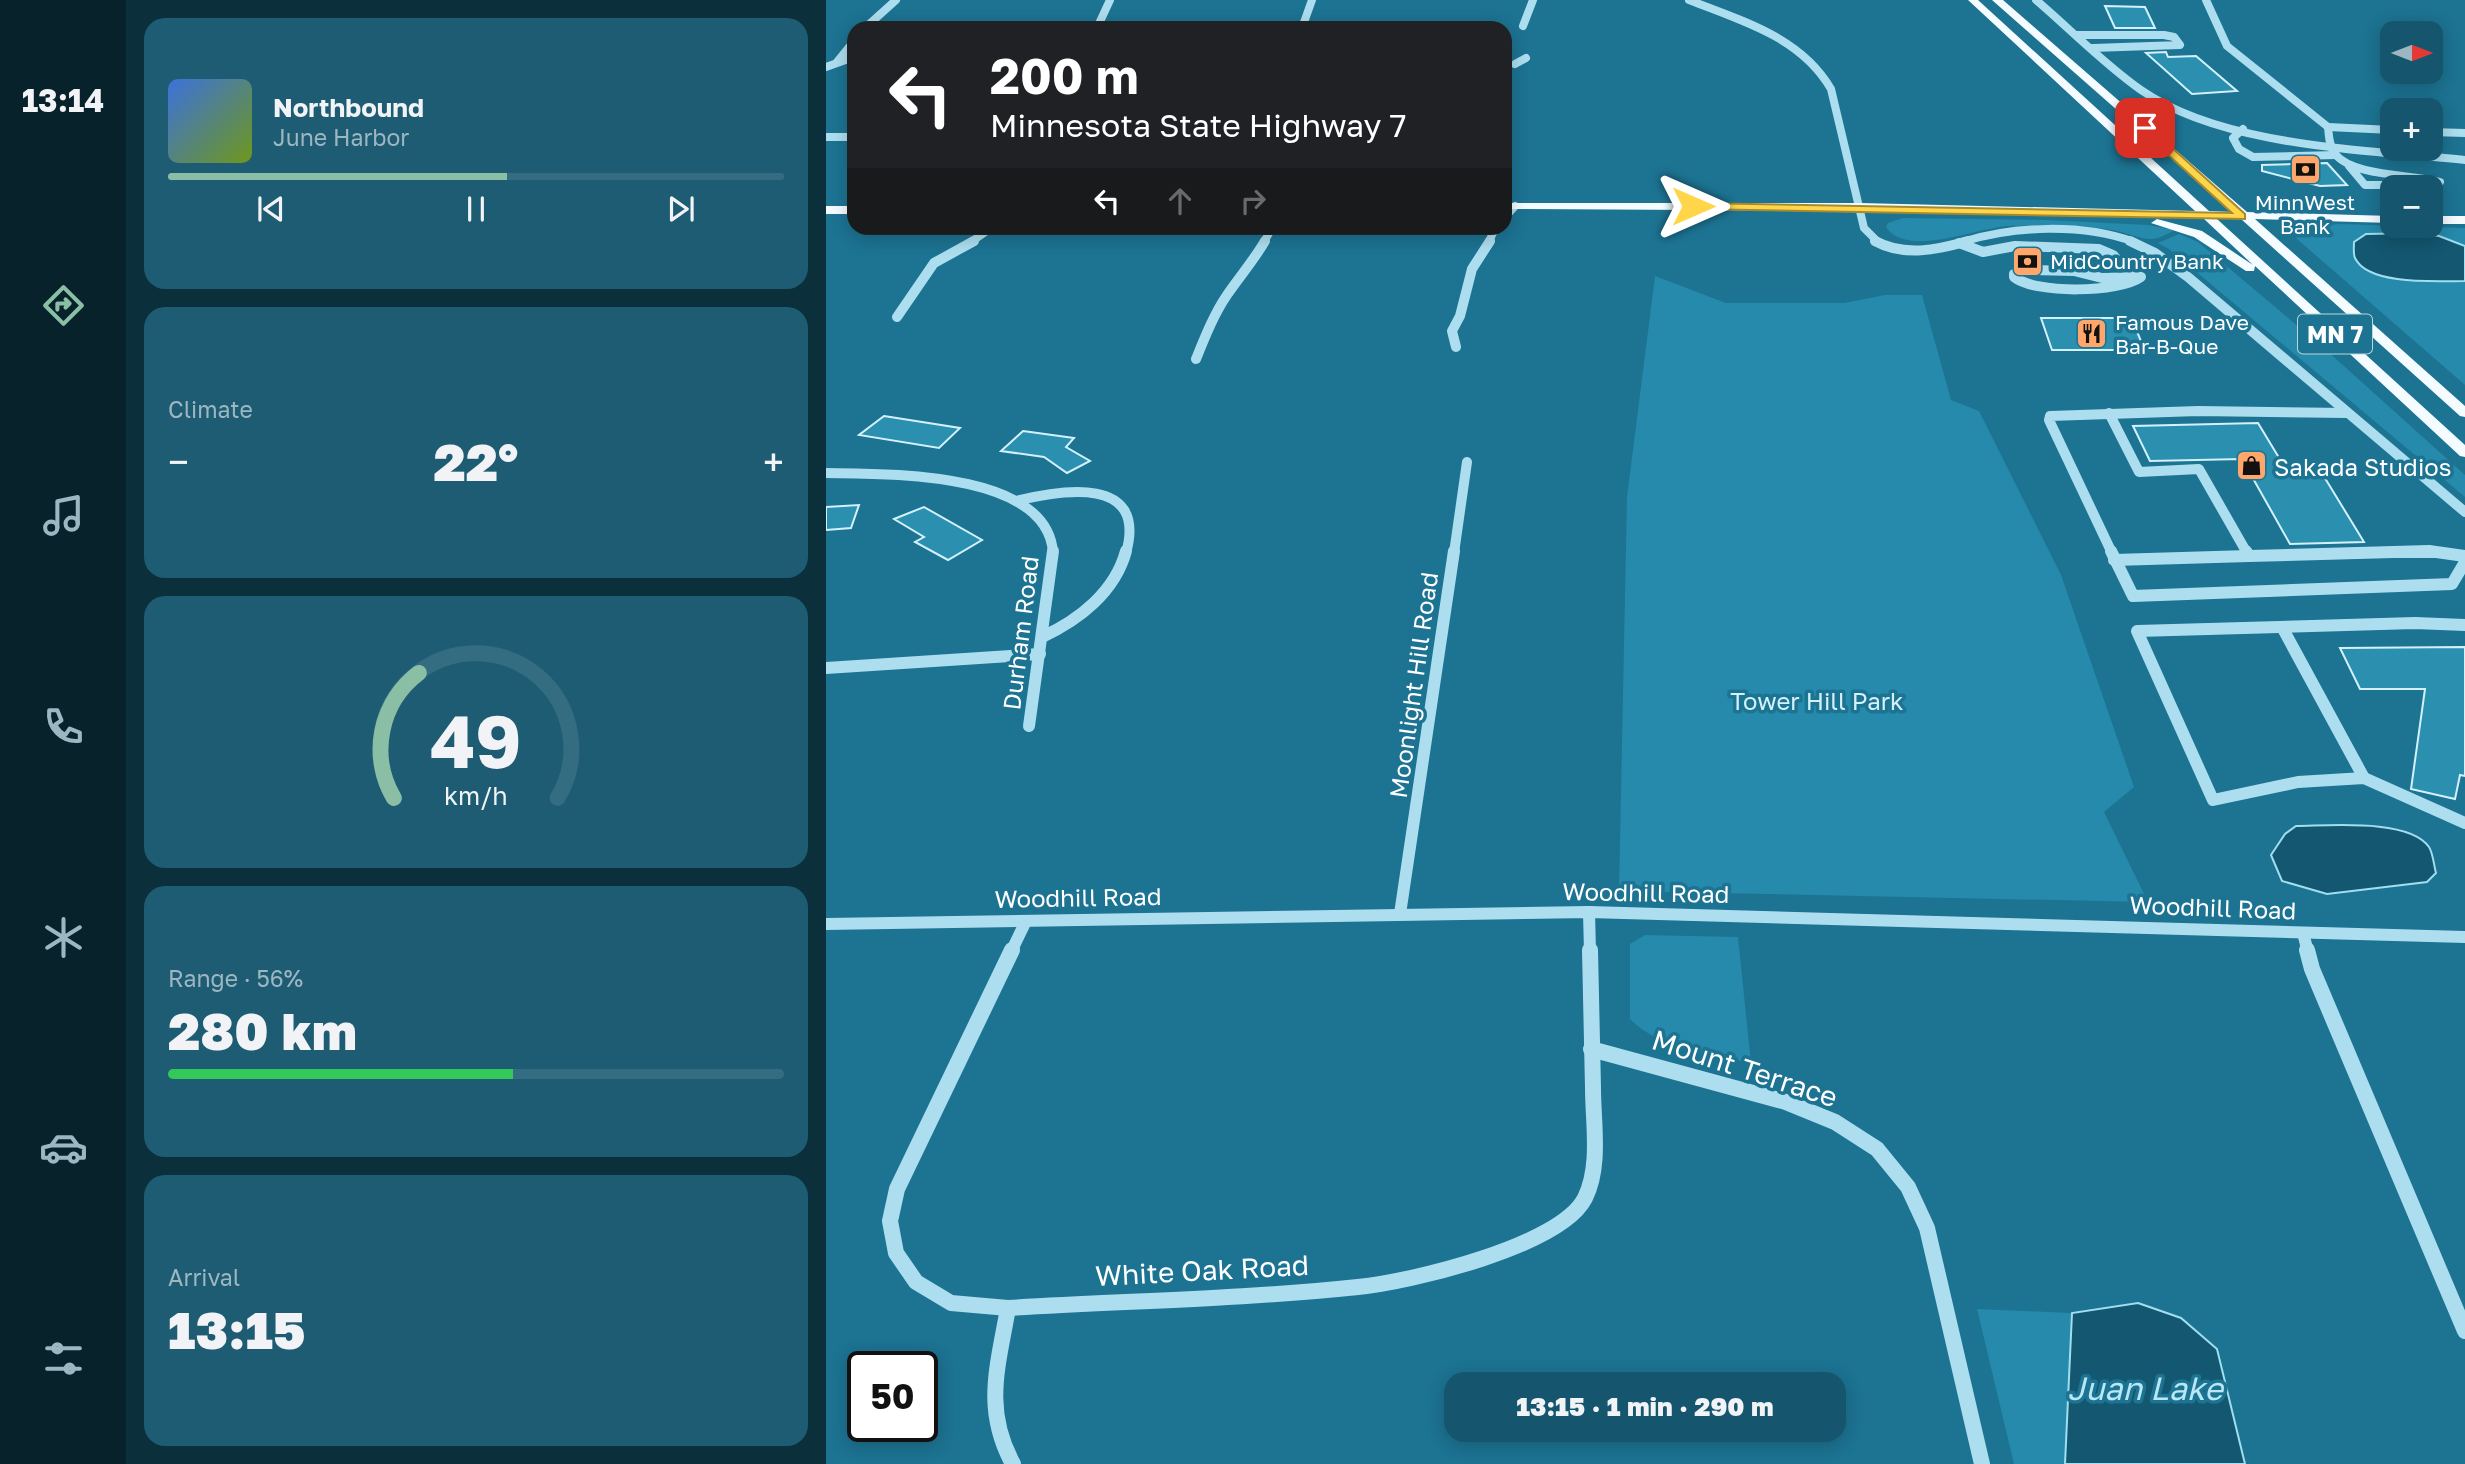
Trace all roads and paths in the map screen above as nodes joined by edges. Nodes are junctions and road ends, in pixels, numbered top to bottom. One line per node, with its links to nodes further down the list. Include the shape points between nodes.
1 (896, 0): 10 (street)
2 (1110, 0): 11 (street)
3 (1312, 0): 12 (street)
4 (1533, 0): 13 (street)
5 (1689, 0): 34 (street, via 1794,46 1825,74)
6 (1973, 0): 38 (main road, MN 7)
7 (1997, 0): 39 (main road, MN 7)
8 (2036, 0): 14 (street)
9 (2206, 0): 22 (street, via 2227,46)
10 (873, 21)
11 (1100, 21)
12 (1304, 21)
13 (1522, 26)
14 (2077, 35): 15 (street); 15 (street, via 2164,35 2174,37 2180,45)
15 (2093, 48): 23 (street, via 2155,99)
16 (847, 50): 19 (street)
17 (1526, 58): 20 (street)
18 (847, 59): 19 (street)
19 (837, 62): 21 (street)
20 (1515, 64)
21 (826, 67)
22 (2328, 127): 24 (street); 29 (street)
23 (2243, 129): 29 (street); 30 (street, via 2233,138 2239,149 2253,157)
24 (2380, 129)
25 (2443, 132): 26 (street)
26 (2465, 133)
27 (826, 137): 28 (street)
28 (847, 137)
29 (2330, 144): 30 (street); 31 (street)
30 (2336, 155): 32 (street)
31 (2465, 160)
32 (2348, 166): 32 (street, via 2427,177 2440,182 2365,185)
33 (1512, 206): 34 (main road)
34 (1860, 207): 37 (main road); 46 (street, via 1866,234 1879,244 1924,249)
35 (826, 210): 36 (main road)
36 (847, 210)
37 (2056, 213): 38 (main road); 48 (main road, via 2160,223 2198,234)
38 (2206, 215): 39 (main road); 48 (main road, MN 7)
39 (2242, 216): 40 (main road); 54 (main road, MN 7)
40 (2380, 219)
41 (2443, 220): 42 (main road)
42 (2465, 220)
43 (981, 235): 49 (street, via 934,263)
44 (1268, 235): 51 (street, via 1227,295)
45 (1492, 235): 50 (street, via 1472,269 1452,331)
46 (1959, 243): 47 (lane, via 1983,252 2015,246 2098,248); 53 (street, via 2008,232 2072,232 2114,236 2143,245)
47 (2141, 277): 47 (street, via 2136,283 2118,287 2033,285 2023,284 2014,274 2074,271 2102,278)
48 (2306, 307): 55 (main road, MN 7)
49 (897, 317)
50 (1456, 347)
51 (1196, 359)
52 (2109, 413): 53 (street); 60 (street, via 2139,472 2199,470); 62 (street, via 2050,416 2049,420)
53 (2347, 413): 59 (street)
54 (2465, 413)
55 (2465, 453)
56 (1466, 462): 73 (street, Moonlight Hill Road)
57 (826, 473): 58 (street, Durham Road, via 948,480 986,488)
58 (1016, 501): 66 (street, Durham Road, via 1038,518 1052,539 1053,564); 66 (street, via 1046,494 1100,494 1117,503 1129,528 1131,539 1124,563 1105,592 1075,621)
59 (2465, 512)
60 (2249, 556): 61 (street, via 2429,551); 62 (street)
61 (2465, 556)
62 (2113, 560): 63 (street, via 2133,596 2452,584)
63 (2465, 562)
64 (2465, 625): 65 (street)
65 (2282, 627): 70 (street); 70 (street, via 2137,631 2213,800 2298,782)
66 (1042, 637): 67 (street, Durham Road)
67 (1040, 654): 68 (street); 69 (street, Durham Road)
68 (826, 668)
69 (1029, 726)
70 (2364, 778): 71 (street)
71 (2465, 822)
72 (1589, 912): 73 (street, Woodhill Road); 76 (street, Woodhill Road); 78 (street, White Oak Road)
73 (1401, 914): 74 (street, Woodhill Road)
74 (1026, 921): 75 (street, Woodhill Road); 79 (street, White Oak Road, via 897,1189 890,1221 896,1253 916,1282 951,1303)
75 (826, 924)
76 (2303, 933): 77 (street, Woodhill Road); 80 (street, via 2334,1024)
77 (2465, 937)
78 (1591, 1049): 79 (street, White Oak Road, via 1591,1187 1577,1211 1553,1230 1524,1243 1415,1276 1360,1287); 82 (street, Mount Terrace, via 1786,1102 1835,1122 1877,1149 1908,1187 1927,1228)
79 (1008, 1308): 81 (street, via 993,1391 1001,1442)
80 (2465, 1331)
81 (1013, 1464)
82 (1982, 1464)

